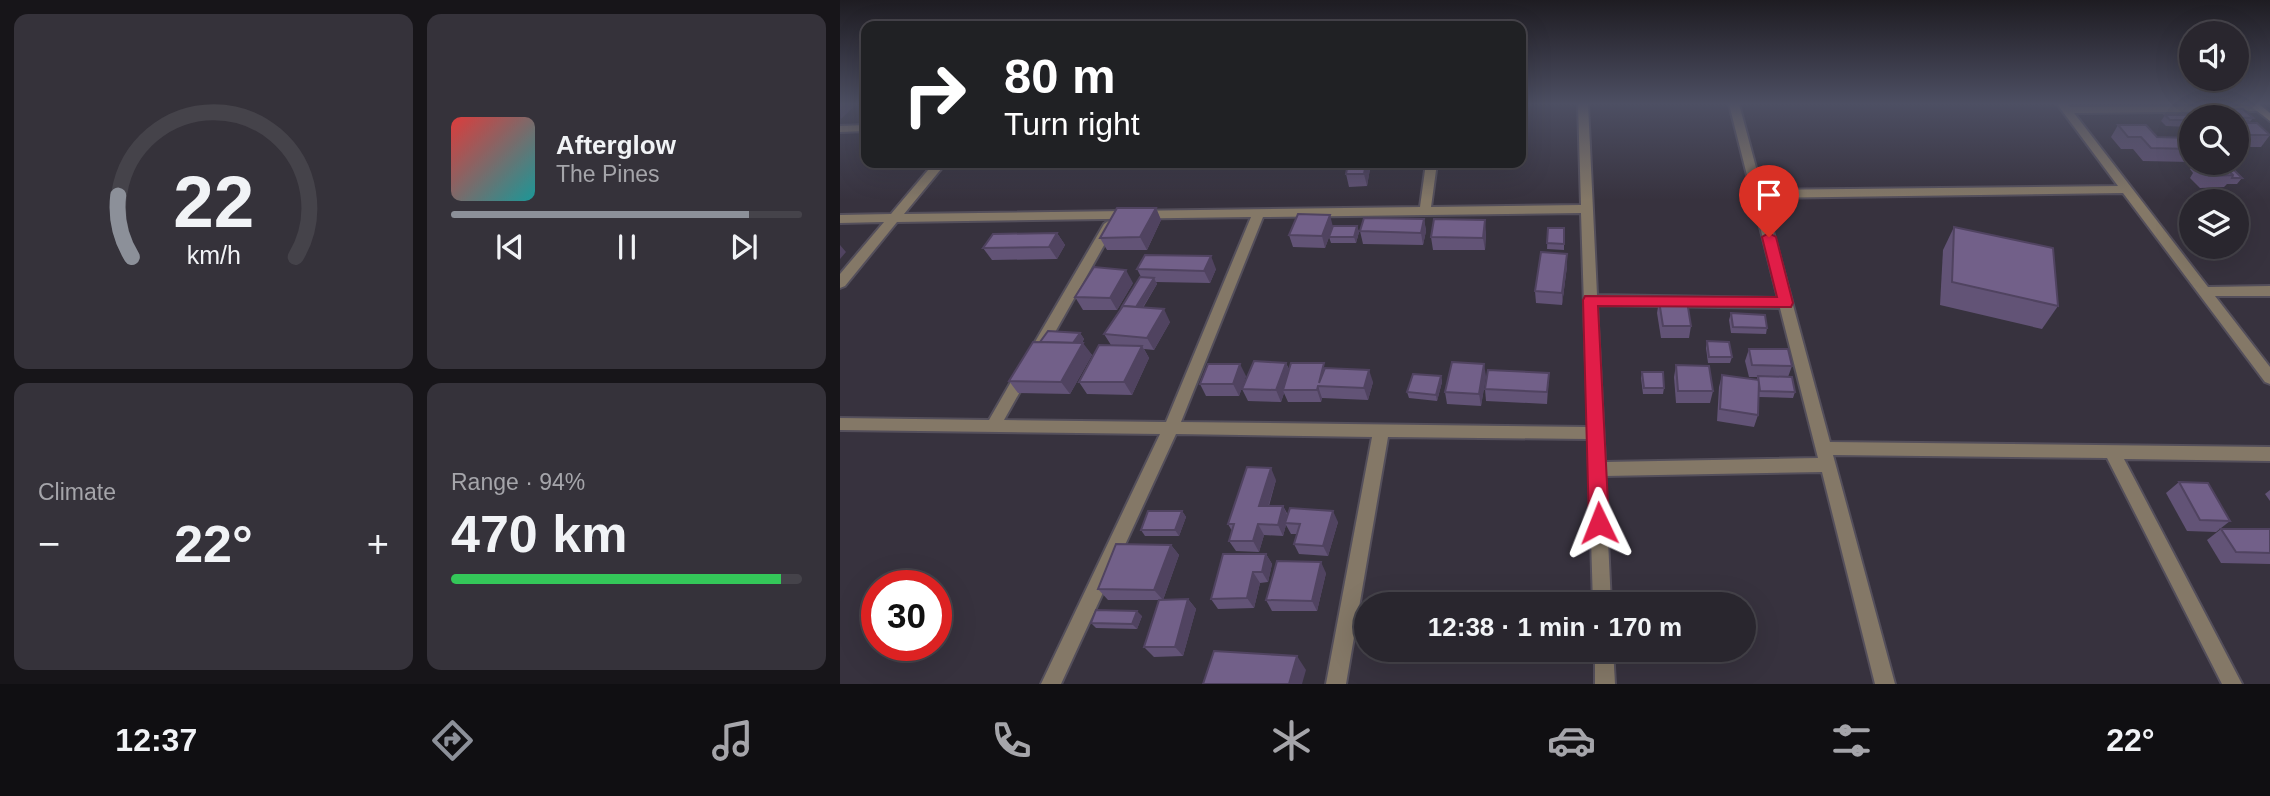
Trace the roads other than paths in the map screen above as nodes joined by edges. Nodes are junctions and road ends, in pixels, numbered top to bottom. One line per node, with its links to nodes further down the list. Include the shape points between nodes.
1 (1584, 136): 8 (street)
2 (1743, 136): 7 (street)
3 (2086, 136): 6 (street)
4 (936, 168): 12 (street)
5 (1431, 168): 9 (street)
6 (2126, 189): 7 (street); 16 (street)
7 (1758, 194): 18 (street)
8 (1587, 209): 9 (street); 17 (street)
9 (1425, 211): 10 (street)
10 (1259, 213): 11 (street); 22 (street)
11 (1116, 215): 12 (street); 21 (street)
12 (894, 218): 13 (street); 14 (street)
13 (840, 219)
14 (840, 283)
15 (2270, 291): 16 (street)
16 (2204, 292): 19 (street)
17 (1590, 300): 18 (street); 24 (street)
18 (1786, 303): 25 (street)
19 (2270, 378)
20 (840, 424): 21 (street)
21 (993, 426): 22 (street)
22 (1171, 428): 23 (street); 32 (street)
23 (1381, 430): 24 (street); 33 (street)
24 (1596, 433): 29 (street)
25 (1824, 448): 26 (street); 28 (street)
26 (2112, 452): 27 (street); 36 (street)
27 (2270, 454)
28 (1828, 465): 29 (street); 35 (street)
29 (1597, 469): 30 (street)
30 (1602, 592)
31 (1604, 662): 34 (street)
32 (1051, 684)
33 (1336, 684)
34 (1605, 684)
35 (1885, 684)
36 (2232, 684)

